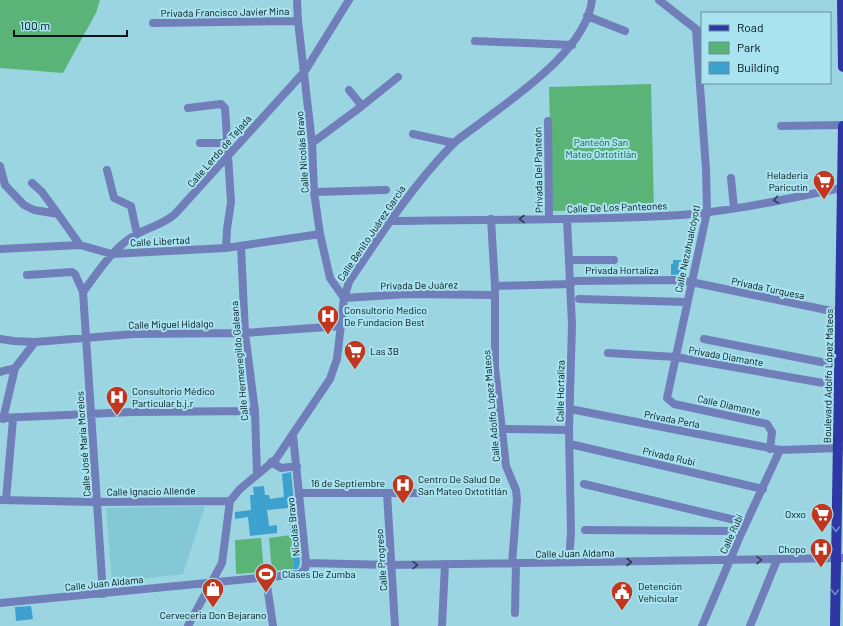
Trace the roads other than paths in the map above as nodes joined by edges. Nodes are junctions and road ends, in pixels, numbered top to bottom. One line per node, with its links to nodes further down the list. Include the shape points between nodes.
1 (297, 0): 7 (street, Calle Nicolás Bravo)
2 (349, 0): 14 (street, Calle Lerdo de Tejada)
3 (592, 0): 6 (street, Calle Benito Juárez Garcia)
4 (659, 0): 10 (street)
5 (842, 0): 13 (main road)
6 (587, 16): 9 (street); 12 (street, Calle Benito Juárez Garcia)
7 (298, 21): 8 (street, Privada Francisco Javier Mina); 14 (street, Calle Nicolás Bravo)
8 (153, 23)
9 (625, 31)
10 (699, 32): 15 (street, Calle Nezahualcóyotl)
11 (475, 41): 12 (street)
12 (572, 45): 28 (street, Calle Benito Juárez Garcia, via 529,86)
13 (843, 67)
14 (305, 71): 27 (street, Calle Nicolás Bravo); 29 (street, Calle Lerdo de Tejada)
15 (701, 71)
16 (398, 77): 19 (street)
17 (702, 84): 39 (street, Calle Nezahualcóyotl)
18 (349, 90): 19 (street)
19 (362, 106): 27 (street)
20 (188, 108): 26 (street, via 223,104)
21 (548, 121): 41 (street, Privada Del Panteón)
22 (843, 125): 23 (street); 35 (main road, Boulevard Adolfo López Mateos)
23 (781, 126)
24 (413, 134): 28 (street)
25 (200, 143): 26 (street)
26 (226, 143): 29 (street)
27 (312, 143): 37 (street, Calle Nicolás Bravo)
28 (454, 144): 44 (street, Calle Benito Juárez Garcia, via 412,190)
29 (228, 156): 45 (street, Calle Lerdo de Tejada, via 176,214 159,226); 49 (street, via 231,202)
30 (0, 166): 34 (street)
31 (107, 170): 45 (street, via 114,198 128,203 132,208)
32 (731, 178): 38 (street)
33 (32, 183): 40 (street)
34 (2, 185): 40 (street, via 29,208)
35 (842, 188): 38 (street, Calle De Los Panteones, one-way to 38); 63 (main road, Boulevard Adolfo López Mateos)
36 (386, 190): 37 (street)
37 (314, 192): 46 (street, Calle Nicolás Bravo)
38 (734, 208): 39 (street, Calle De Los Panteones)
39 (707, 212): 42 (street, Calle De Los Panteones); 56 (street, Calle Nezahualcóyotl)
40 (58, 214): 47 (street)
41 (549, 219): 42 (street, Calle De Los Panteones); 43 (street, Calle De Los Panteones, one-way to 43)
42 (567, 219): 52 (street, Calle Hortaliza)
43 (491, 220): 44 (street, Calle De Los Panteones); 57 (street, Calle Adolfo López Mateos)
44 (389, 221): 60 (street, Calle Benito Juárez Garcia, via 349,282)
45 (137, 234): 51 (street, Calle Lerdo de Tejada)
46 (320, 234): 48 (street, Calle Libertad); 60 (street, Calle Nicolás Bravo, via 330,278)
47 (80, 245): 50 (street, Calle Libertad); 51 (street, Calle Libertad)
48 (241, 246): 49 (street, Calle Libertad); 65 (street, Calle Hermenegildo Galeana)
49 (226, 248): 51 (street, Calle Libertad)
50 (0, 249)
51 (112, 254): 58 (street, Calle Lerdo de Tejada)
52 (570, 260): 53 (street, Privada Hortaliza); 55 (street, Calle Hortaliza)
53 (614, 260)
54 (27, 275): 58 (street, via 72,272)
55 (574, 282): 56 (street, Privada Hortaliza); 57 (street, Privada Hortaliza); 77 (street, Calle Hortaliza)
56 (691, 282): 62 (street, Calle Nezahualcóyotl); 63 (street, Privada Turquesa)
57 (495, 286): 59 (street, Calle Adolfo López Mateos)
58 (83, 292): 66 (street, Calle José María Morelos)
59 (494, 295): 60 (street, Privada De Juárez, via 409,294); 82 (street, Calle Adolfo López Mateos, via 495,367)
60 (344, 298): 64 (street, Calle Benito Juárez Garcia)
61 (579, 299): 62 (street)
62 (686, 302): 71 (street, Calle Nezahualcóyotl)
63 (841, 313): 72 (main road, Boulevard Adolfo López Mateos)
64 (341, 326): 65 (street, Calle Miguel Hidalgo); 84 (street, Calle Benito Juárez Garcia, via 337,359 332,374)
65 (245, 333): 66 (street, Calle Miguel Hidalgo, via 134,334); 78 (street, Calle Hermenegildo Galeana)
66 (85, 338): 69 (street, Calle Miguel Hidalgo); 79 (street, Calle José María Morelos)
67 (0, 339): 69 (street, Calle Miguel Hidalgo)
68 (704, 339): 72 (street)
69 (35, 342): 73 (street)
70 (608, 353): 71 (street, Privada Diamante)
71 (676, 357): 75 (street, Privada Diamante); 76 (street, Calle Nezahualcóyotl)
72 (841, 366): 75 (main road, Boulevard Adolfo López Mateos)
73 (15, 368): 74 (street); 80 (street)
74 (0, 372)
75 (840, 386): 86 (main road, Boulevard Adolfo López Mateos)
76 (667, 398): 87 (street, Calle Diamante, via 674,404 767,424 772,432)
77 (570, 409): 83 (street, Calle Hortaliza); 87 (street, Privada Perla)
78 (255, 412): 79 (street); 91 (street, Calle Hermenegildo Galeana)
79 (91, 414): 81 (street); 99 (street, Calle José María Morelos)
80 (1, 419): 81 (street)
81 (13, 419): 97 (street)
82 (502, 429): 83 (street); 109 (street, Calle Adolfo López Mateos, via 506,466 517,499)
83 (570, 430): 85 (street, Calle Hortaliza)
84 (293, 435): 89 (street, Calle Benito Juárez Garcia); 90 (street, Nicolas Bravo)
85 (570, 444): 93 (street, Privada Rubí); 106 (street, Calle Hortaliza)
86 (839, 448): 88 (street); 103 (main road, Boulevard Adolfo López Mateos, one-way to 103)
87 (770, 449): 88 (street)
88 (780, 450): 93 (street, Calle Rubí)
89 (271, 462): 90 (street, via 281,468); 91 (street, Calle Benito Juárez Garcia)
90 (297, 466): 94 (street, Nicolas Bravo)
91 (257, 475): 98 (street, Calle Benito Juárez Garcia)
92 (584, 484): 100 (street)
93 (763, 489): 100 (street, Calle Rubí)
94 (300, 493): 95 (street, 16 de Septiembre); 107 (street, Nicolas Bravo)
95 (387, 493): 96 (street, 16 de Septiembre); 110 (street, Calle Progreso)
96 (420, 493)
97 (3, 500): 99 (street, Calle Ignacio Allende)
98 (230, 501): 99 (street, Calle Ignacio Allende); 112 (street, via 224,555)
99 (96, 502): 113 (street, Calle José María Morelos)
100 (747, 521): 102 (street, Calle Rubí)
101 (585, 530): 102 (street, via 730,531)
102 (741, 534): 105 (street, Calle Rubí)
103 (840, 559): 104 (street, Calle Juan Aldama); 122 (main road, Boulevard Adolfo López Mateos, one-way to 122)
104 (777, 560): 105 (street, Calle Juan Aldama, one-way to 104); 121 (street)
105 (729, 561): 106 (street, Calle Juan Aldama, one-way to 105); 120 (street, Calle Rubí)
106 (569, 562): 109 (street, Calle Juan Aldama)
107 (306, 563): 110 (street, Calle Juan Aldama); 111 (street, Nicolas Bravo, via 300,574)
108 (445, 564): 109 (street, Calle Juan Aldama); 110 (street, Calle Juan Aldama, one-way to 108); 119 (street)
109 (514, 564): 115 (street, Calle Adolfo López Mateos)
110 (391, 565): 118 (street, Calle Progreso)
111 (266, 578): 112 (street, Nicolas Bravo); 117 (street)
112 (210, 582): 113 (street, Calle Juan Aldama); 116 (street)
113 (103, 594): 114 (street, Calle Juan Aldama)
114 (0, 603)
115 (515, 613)
116 (188, 626)
117 (273, 626)
118 (395, 626)
119 (442, 626)
120 (702, 626)
121 (750, 626)
122 (835, 626)

